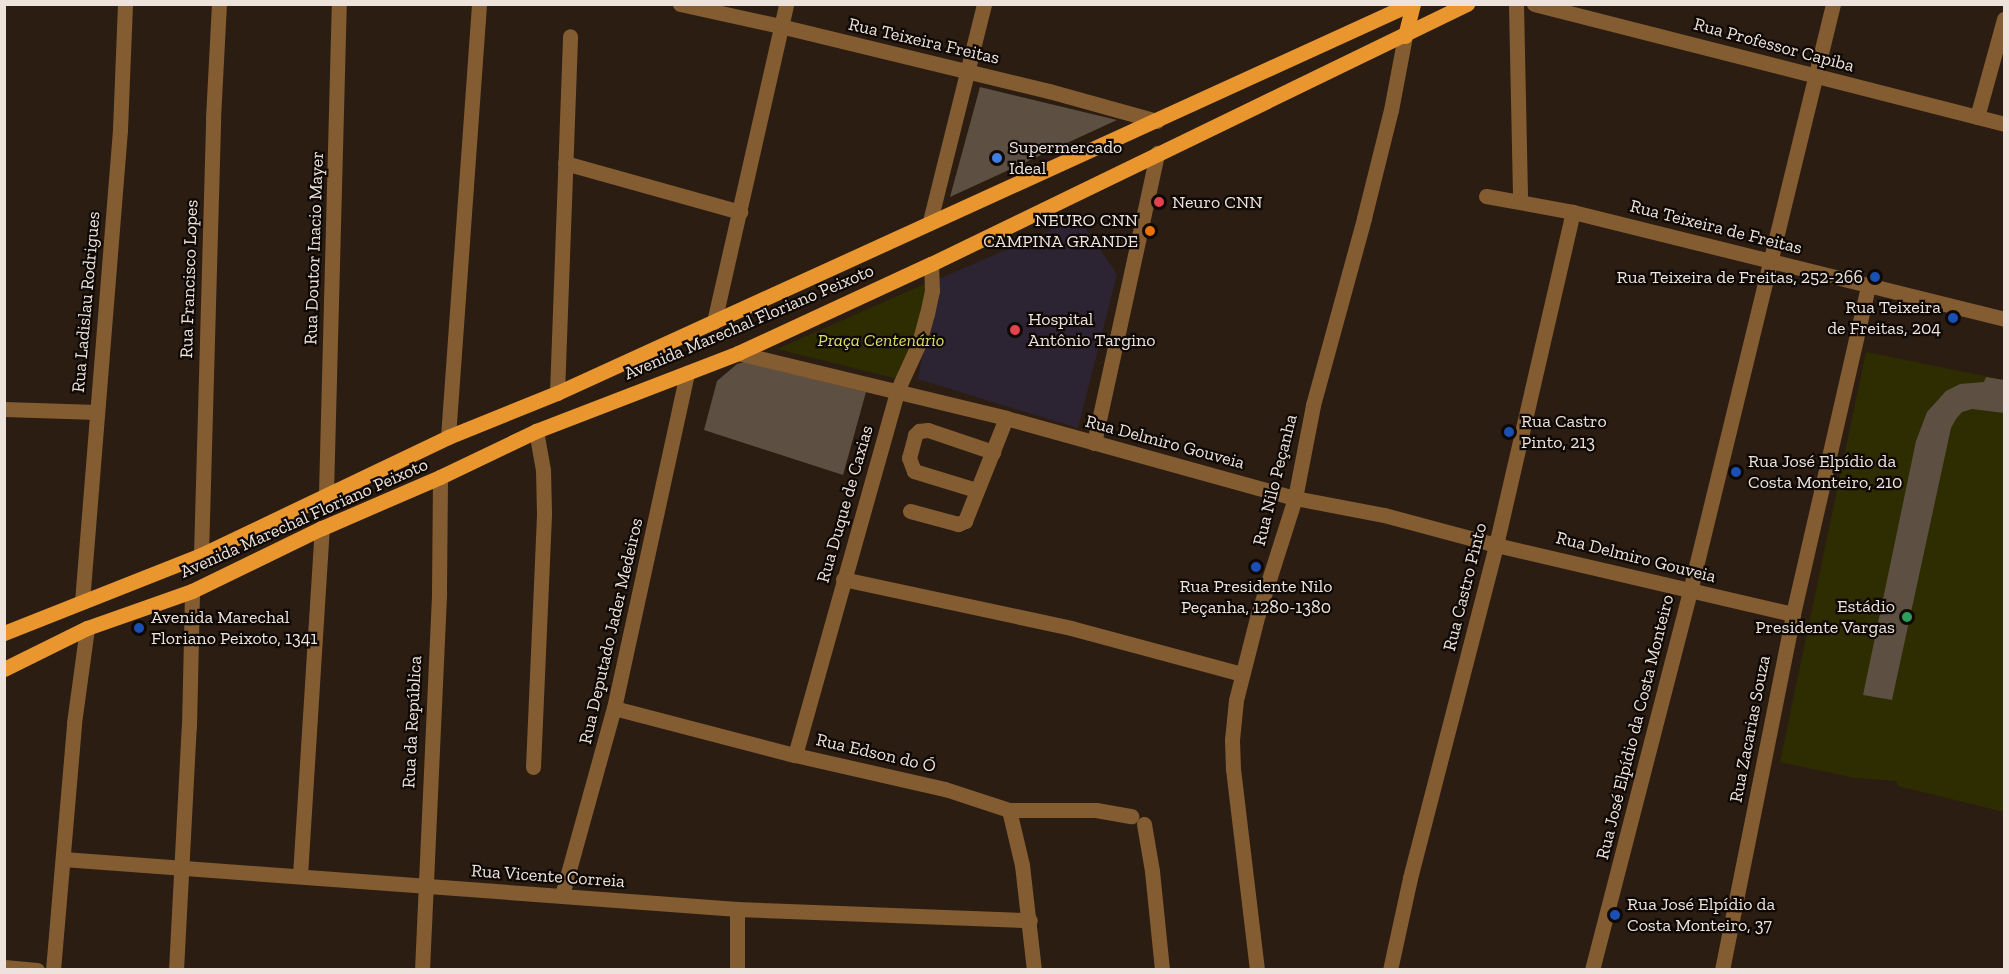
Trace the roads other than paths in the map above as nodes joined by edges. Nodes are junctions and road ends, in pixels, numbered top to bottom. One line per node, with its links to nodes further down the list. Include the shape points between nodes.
1 (125, 4): 39 (street, Rua Ladislau Rodrigues, via 120,129)
2 (219, 4): 52 (street, Rua Francisco Lopes)
3 (339, 4): 47 (street, Rua Doutor Inacio Mayer)
4 (479, 4): 42 (street)
5 (680, 4): 14 (street, Rua Teixeira Freitas)
6 (786, 4): 14 (street)
7 (984, 4): 17 (street)
8 (1411, 4): 16 (main road, Rua Nilo Peçanha); 20 (main road, Avenida Marechal Floriano Peixoto)
9 (1467, 4): 16 (main road, Avenida Marechal Floriano Peixoto)
10 (1516, 4): 25 (street)
11 (1534, 4): 18 (street, Rua Professor Capiba)
12 (1833, 4): 18 (street, Rua José Elpídio da Costa Monteiro)
13 (2004, 20): 19 (street)
14 (780, 26): 17 (street, Rua Teixeira Freitas); 26 (street)
15 (570, 36): 23 (street)
16 (1406, 36): 22 (main road, Avenida Marechal Floriano Peixoto); 48 (street, Rua Nilo Peçanha, via 1367,207 1313,405)
17 (968, 71): 20 (street, Rua Teixeira Freitas); 28 (street)
18 (1815, 77): 19 (street, Rua Professor Capiba); 29 (street, Rua José Elpídio da Costa Monteiro)
19 (1977, 117): 21 (street, Rua Professor Capiba)
20 (1156, 121): 28 (main road, Avenida Marechal Floriano Peixoto)
21 (2004, 124)
22 (1157, 153): 30 (main road, Avenida Marechal Floriano Peixoto); 43 (street)
23 (565, 163): 26 (street); 37 (street)
24 (1486, 196): 25 (street, Rua Teixeira de Freitas)
25 (1520, 201): 27 (street, Rua Teixeira de Freitas)
26 (740, 212): 33 (street)
27 (1573, 212): 29 (street, Rua Teixeira de Freitas); 51 (street, Rua Castro Pinto)
28 (930, 221): 33 (main road, Avenida Marechal Floriano Peixoto)
29 (1769, 260): 31 (street, Rua Teixeira de Freitas); 55 (street, Rua José Elpídio da Costa Monteiro)
30 (931, 264): 34 (main road, Avenida Marechal Floriano Peixoto); 36 (street, Rua Duque de Caxias, via 932,291 927,314 919,343)
31 (1868, 286): 32 (street, Rua Teixeira de Freitas); 57 (street, Rua Zacarias Souza)
32 (2004, 319)
33 (714, 322): 37 (main road, Avenida Marechal Floriano Peixoto)
34 (738, 353): 35 (main road, Avenida Marechal Floriano Peixoto); 36 (street, Rua Delmiro Gouveia)
35 (687, 373): 41 (main road, Avenida Marechal Floriano Peixoto); 62 (street, Rua Deputado Jader Medeiros)
36 (897, 391): 40 (street, Rua Delmiro Gouveia); 53 (street, Rua Duque de Caxias)
37 (557, 393): 42 (main road, Avenida Marechal Floriano Peixoto)
38 (4, 409): 39 (street)
39 (97, 412): 56 (street, Rua Ladislau Rodrigues)
40 (1006, 418): 43 (street, Rua Delmiro Gouveia); 44 (street)
41 (536, 431): 45 (main road, Avenida Marechal Floriano Peixoto); 64 (street, via 543,470 544,513)
42 (448, 437): 47 (main road, Avenida Marechal Floriano Peixoto)
43 (1094, 443): 48 (street, Rua Delmiro Gouveia)
44 (993, 452): 46 (street); 46 (street, via 928,430 915,435 909,459 914,471)
45 (440, 477): 50 (main road, Avenida Marechal Floriano Peixoto); 69 (street, Rua da República, via 439,592)
46 (976, 490): 49 (street, via 965,521 958,524)
47 (326, 493): 52 (main road, Avenida Marechal Floriano Peixoto)
48 (1295, 498): 51 (street, Rua Delmiro Gouveia, via 1384,515); 61 (street, Rua Nilo Peçanha)
49 (910, 511)
50 (322, 528): 54 (main road, Avenida Marechal Floriano Peixoto); 68 (street)
51 (1496, 545): 55 (street, Rua Delmiro Gouveia); 82 (street, Rua Castro Pinto)
52 (201, 555): 56 (main road, Avenida Marechal Floriano Peixoto)
53 (843, 579): 61 (street, via 1071,628); 63 (street, Rua Duque de Caxias)
54 (192, 591): 58 (main road, Avenida Marechal Floriano Peixoto); 67 (street)
55 (1690, 591): 57 (street, Rua Delmiro Gouveia); 83 (street, Rua José Elpídio da Costa Monteiro)
56 (81, 603): 59 (main road, Avenida Marechal Floriano Peixoto)
57 (1793, 614): 84 (street, Rua Zacarias Souza)
58 (87, 628): 60 (main road, Avenida Marechal Floriano Peixoto); 66 (street, via 74,723)
59 (4, 633)
60 (4, 669)
61 (1241, 674): 81 (street, Rua Nilo Peçanha, via 1232,740)
62 (614, 708): 63 (street, Rua Edson do Ó); 70 (street, Rua Deputado Jader Medeiros)
63 (795, 755): 65 (street, Rua Edson do Ó, via 945,789)
64 (533, 767)
65 (1009, 810): 72 (street); 80 (street, Rua Edson do Ó, via 1096,810 1137,820)
66 (63, 859): 67 (street, Rua Vicente Correia); 75 (street)
67 (180, 867): 68 (street, Rua Vicente Correia); 76 (street)
68 (300, 875): 69 (street, Rua Vicente Correia)
69 (424, 887): 70 (street, Rua Vicente Correia); 77 (street, Rua da República)
70 (562, 895): 71 (street, Rua Vicente Correia)
71 (737, 909): 72 (street, Rua Vicente Correia); 78 (street)
72 (1030, 920): 79 (street)
73 (4, 967): 74 (street)
74 (37, 969)
75 (53, 969)
76 (176, 969)
77 (422, 969)
78 (737, 969)
79 (1034, 969)
80 (1162, 969)
81 (1257, 969)
82 (1390, 969)
83 (1592, 969)
84 (1722, 969)

